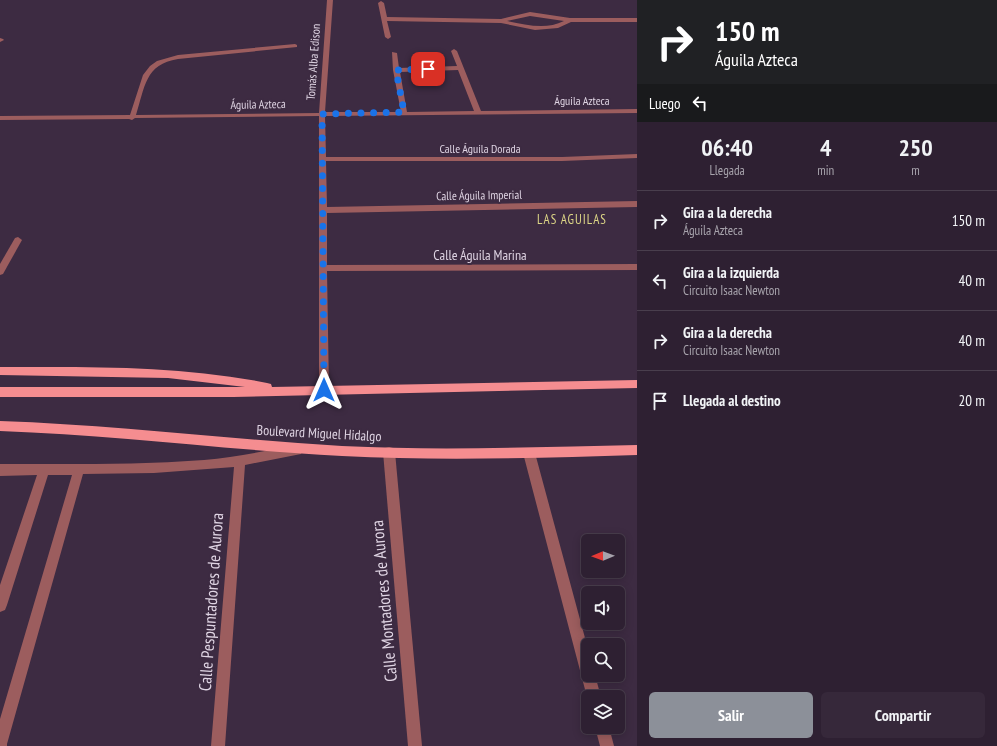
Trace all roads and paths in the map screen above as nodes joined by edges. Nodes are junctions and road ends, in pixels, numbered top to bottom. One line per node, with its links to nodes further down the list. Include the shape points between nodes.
1 (330, 0): 16 (street, Tomás Alba Edison)
2 (381, 3): 3 (street)
3 (384, 19): 6 (street); 7 (street)
4 (570, 20): 5 (street); 6 (street, via 530,14); 6 (street, via 558,26 539,28)
5 (637, 20)
6 (501, 21)
7 (388, 37)
8 (296, 46): 18 (street, via 163,60 150,68 146,75)
9 (454, 51): 11 (street)
10 (394, 53): 12 (street)
11 (460, 68): 12 (street); 15 (street)
12 (396, 70): 14 (street)
13 (637, 111): 15 (street, Águila Azteca)
14 (404, 112): 15 (street, Águila Azteca); 16 (street, Águila Azteca)
15 (478, 112)
16 (322, 114): 18 (street, Águila Azteca); 20 (street, Tomás Alba Edison)
17 (0, 118): 18 (street, Águila Azteca)
18 (132, 118)
19 (637, 156): 20 (street, Calle Águila Dorada, via 562,159)
20 (323, 159): 22 (street, Tomás Alba Edison)
21 (637, 204): 22 (street, Calle Águila Imperial)
22 (322, 210): 25 (street, Tomás Alba Edison)
23 (18, 240): 26 (street)
24 (637, 267): 25 (street, Calle Águila Marina)
25 (323, 268): 29 (street, Tomás Alba Edison)
26 (0, 272)
27 (0, 371): 30 (main road, via 152,372 239,381)
28 (637, 384): 29 (main road)
29 (324, 390): 30 (main road)
30 (282, 391): 31 (main road)
31 (0, 392)
32 (0, 426): 33 (main road, Boulevard Miguel Hidalgo, via 59,427)
33 (302, 448): 35 (main road, Boulevard Miguel Hidalgo); 37 (street)
34 (637, 450): 36 (main road, Boulevard Miguel Hidalgo)
35 (389, 452): 36 (main road, Boulevard Miguel Hidalgo); 46 (street, Calle Montadores de Aurora)
36 (529, 453): 42 (street)
37 (240, 461): 38 (street, via 154,468); 45 (street, Calle Pespuntadores de Aurora)
38 (78, 469): 40 (street); 44 (street)
39 (0, 470): 40 (street)
40 (44, 470): 41 (street)
41 (0, 605)
42 (581, 649)
43 (604, 734): 47 (street)
44 (0, 744)
45 (218, 746)
46 (415, 746)
47 (607, 746)

